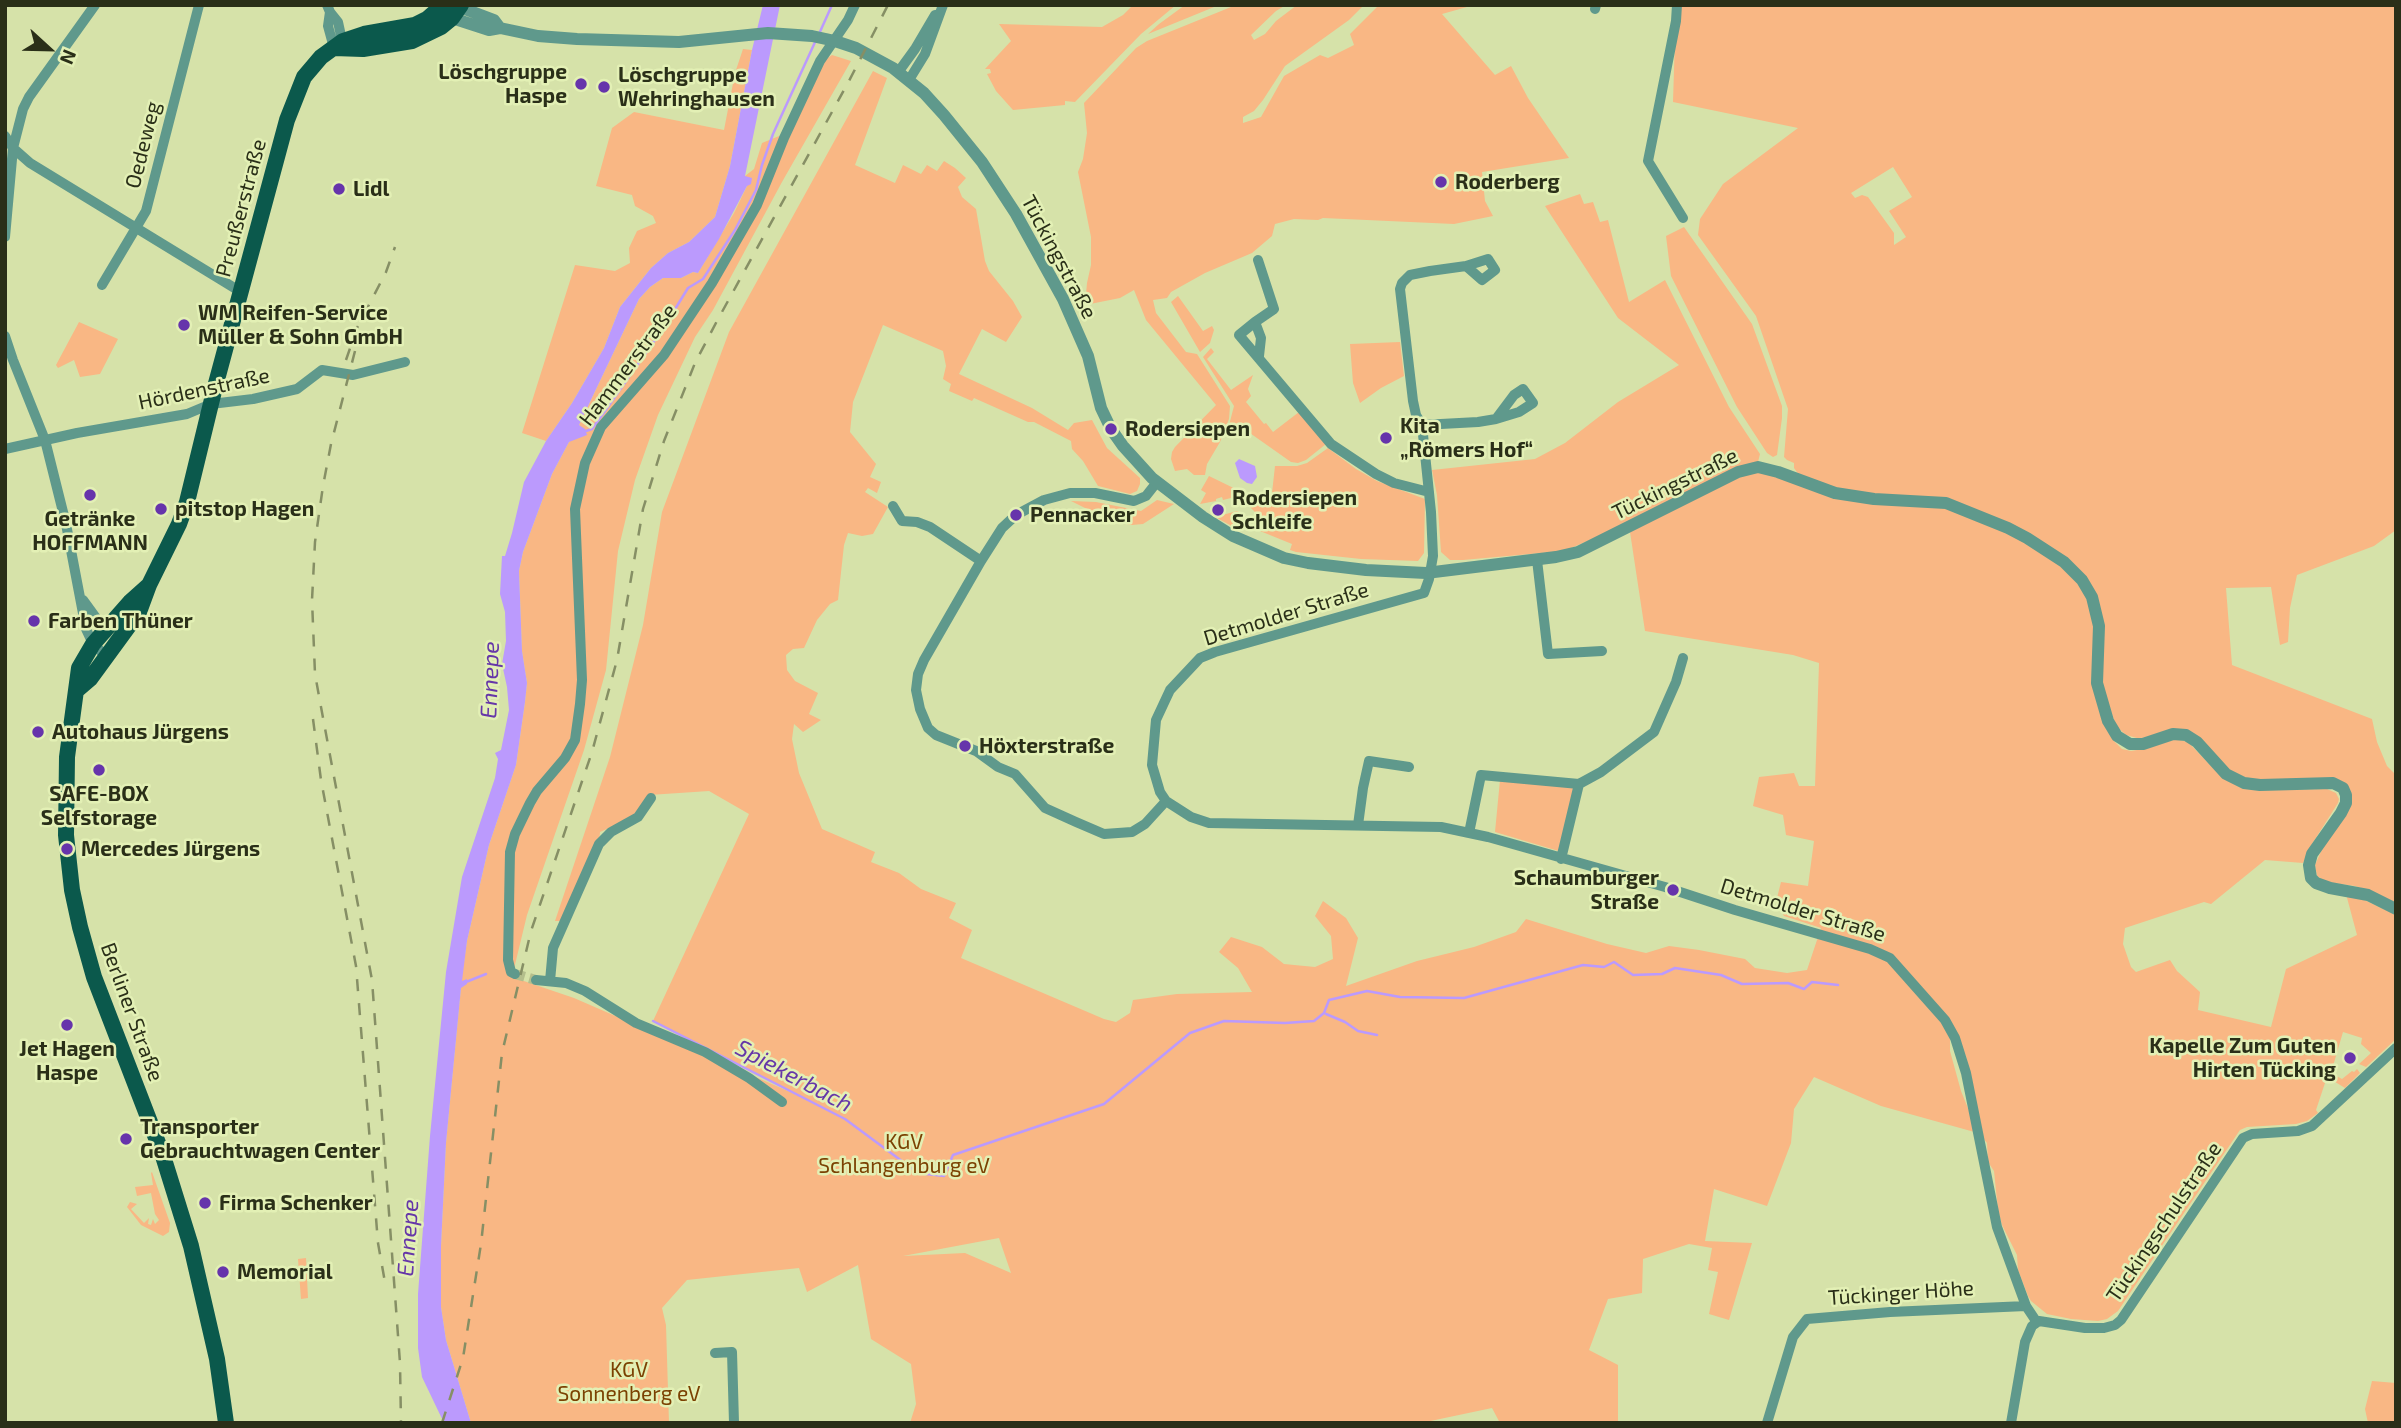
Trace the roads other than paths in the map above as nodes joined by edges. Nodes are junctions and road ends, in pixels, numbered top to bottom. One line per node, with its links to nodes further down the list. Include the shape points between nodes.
1 (95, 5): 13 (street, via 29,97)
2 (199, 5): 16 (street, Oedeweg, via 146,211)
3 (855, 5): 8 (street, Hammerstraße)
4 (942, 5): 10 (street); 11 (street, via 925,54)
5 (1677, 5): 14 (street, via 1648,161)
6 (453, 8): 8 (street, Tückingstraße, via 489,30 538,36 680,42 794,34); 9 (main road, via 434,32 412,41 363,48)
7 (328, 9): 9 (street, via 328,26)
8 (830, 40): 10 (street, Tückingstraße); 51 (street, Hammerstraße, via 757,205 712,283 670,347 601,427 585,463 575,509 580,704 575,740 533,797 510,852 508,960)
9 (340, 46): 21 (main road, Preußerstraße, via 312,66 291,106)
10 (898, 71): 11 (street, Tückingstraße)
11 (909, 80): 31 (street, Tückingstraße, via 982,162 1016,215 1080,337 1111,429)
12 (5, 136): 13 (street)
13 (13, 148): 15 (street); 16 (street)
14 (1684, 218)
15 (6, 225): 17 (street)
16 (137, 229): 20 (street, Oedeweg); 21 (street)
17 (5, 237)
18 (1258, 260): 22 (street, via 1274,309)
19 (1466, 266): 28 (street, via 1410,275 1400,289 1413,401)
20 (102, 285)
21 (241, 292): 26 (main road, Preußerstraße)
22 (1255, 323): 24 (street, via 1261,338); 24 (street, via 1239,335)
23 (5, 336): 29 (street)
24 (1259, 356): 32 (street, via 1331,444 1394,483)
25 (405, 362): 26 (street, Hördenstraße, via 353,374 322,370 297,389)
26 (211, 404): 29 (street, Hördenstraße, via 187,414); 38 (main road, Preußerstraße, via 183,512 165,556 139,612)
27 (1496, 419): 28 (street)
28 (1422, 425): 32 (street)
29 (45, 440): 30 (street, Hördenstraße); 37 (street)
30 (5, 449)
31 (1157, 482): 35 (street, via 1135,502 1095,493 1044,500 1002,528); 36 (street, Tückingstraße, via 1222,530 1284,558 1366,570)
32 (1429, 492): 36 (street, via 1433,532)
33 (893, 506): 35 (street, via 902,521 930,527)
34 (1537, 560): 36 (street, Tückingstraße); 40 (street, via 1548,654); 50 (street, Tückingstraße, via 1578,552 1738,472 1758,467 1835,493 1946,503 1971,512 2027,538 2082,580 2099,626 2097,682 2117,736 2130,744 2143,744 2173,734 2186,735 2226,774 2244,783 2333,783 2343,788 2346,803 2312,854 2311,878 2330,888 2368,895)
35 (981, 561): 46 (street, via 918,674 916,690 928,728 1015,774 1045,808 1104,834 1139,828)
36 (1430, 573): 46 (street, Detmolder Straße, via 1424,593 1200,658 1170,690 1155,727 1152,765)
37 (80, 597): 38 (street); 39 (street)
38 (108, 643): 39 (main road, Berliner Straße); 42 (main road, via 90,679)
39 (93, 645): 42 (main road, Berliner Straße, via 79,668)
40 (1602, 651)
41 (1683, 657): 44 (street, via 1654,732)
42 (76, 691): 59 (main road, Berliner Straße, via 65,783 75,902 101,997 188,1234 217,1359)
43 (1409, 767): 47 (street, via 1369,761)
44 (1579, 784): 48 (street, via 1481,775); 49 (street)
45 (651, 798): 53 (street, via 638,817 599,844 553,948)
46 (1166, 801): 47 (street, Detmolder Straße, via 1209,823)
47 (1358, 825): 48 (street, Detmolder Straße, via 1441,827)
48 (1469, 833): 49 (street, Detmolder Straße)
49 (1561, 859): 56 (street, Detmolder Straße, via 1870,949 1900,967 1955,1038 1997,1227)
50 (2396, 909)
51 (515, 974)
52 (536, 980): 53 (street)
53 (550, 981): 55 (street, via 585,991 636,1023 705,1052)
54 (2396, 1048): 57 (street, Tückingschulstraße, via 2312,1126 2243,1138 2115,1325 2085,1328)
55 (782, 1102)
56 (2026, 1306): 57 (street, Detmolder Straße); 61 (street, Tückinger Höhe, via 1807,1319 1793,1337)
57 (2036, 1321): 62 (street, via 2025,1342)
58 (715, 1353): 60 (street, via 732,1352)
59 (226, 1423)
60 (734, 1423)
61 (1766, 1423)
62 (2011, 1423)

